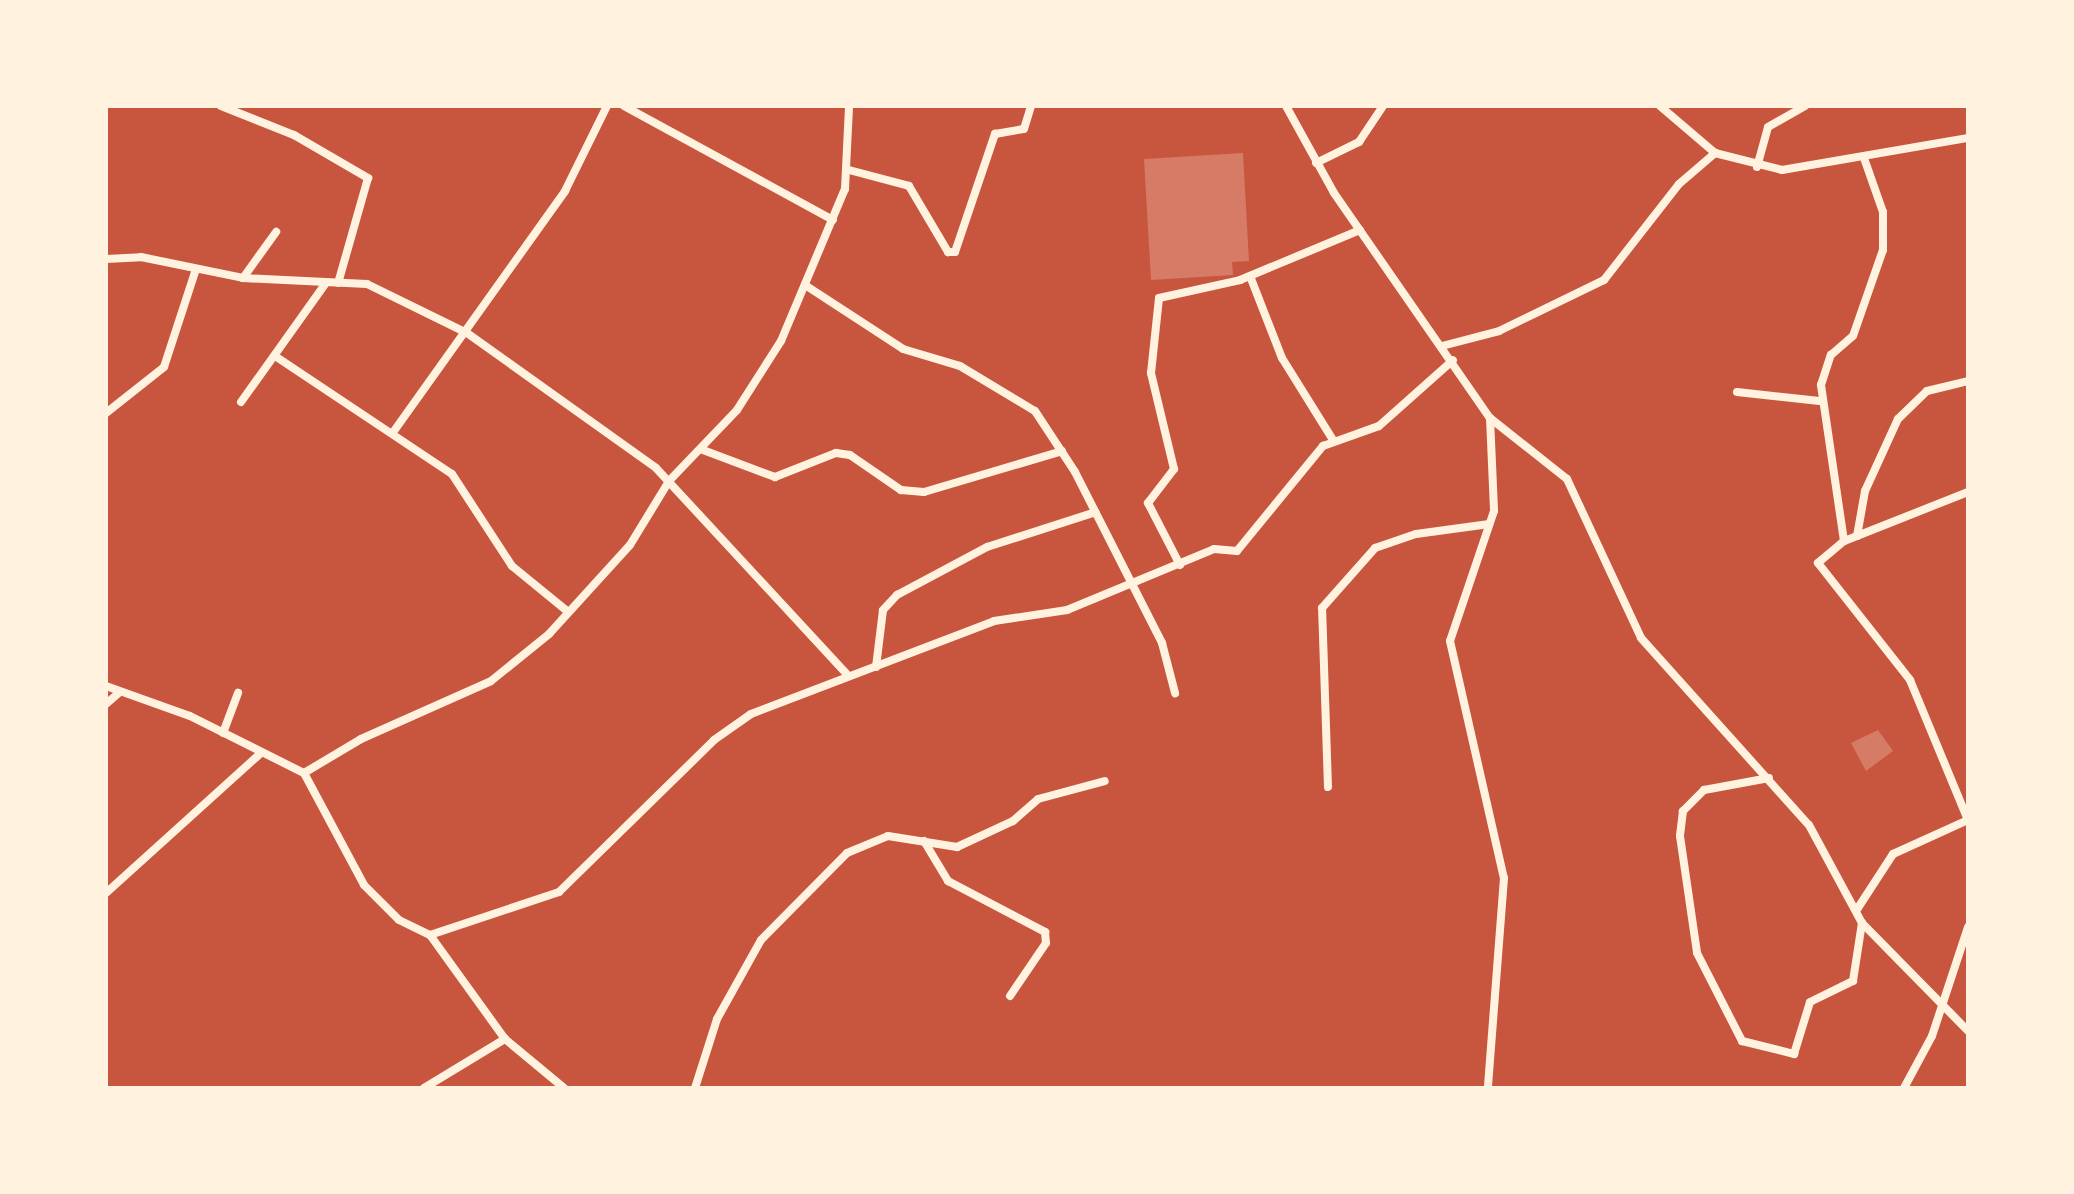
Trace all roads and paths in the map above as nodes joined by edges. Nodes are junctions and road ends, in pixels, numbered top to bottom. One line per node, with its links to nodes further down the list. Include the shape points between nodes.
1 (221, 106): 24 (street, via 294,135 368,178)
2 (607, 106): 26 (street, via 584,162)
3 (624, 106): 16 (street)
4 (849, 106): 15 (street)
5 (1031, 106): 15 (street, via 1024,129 995,134 955,252 948,252 909,186)
6 (1286, 106): 13 (street)
7 (1383, 106): 13 (street, via 1359,142)
8 (1660, 106): 11 (street)
9 (1805, 106): 14 (street, via 1768,127)
10 (1968, 138): 12 (street)
11 (1715, 153): 14 (street); 27 (street, via 1679,184 1604,280 1499,331)
12 (1864, 158): 14 (street); 32 (street, via 1883,212 1883,250 1853,336 1831,355)
13 (1316, 163): 17 (street)
14 (1757, 167)
15 (849, 170): 16 (street)
16 (833, 220): 25 (street)
17 (1360, 230): 21 (street); 27 (street)
18 (276, 232): 22 (street)
19 (106, 259): 20 (street, via 141,257)
20 (196, 269): 22 (street); 34 (street, via 164,367)
21 (1250, 276): 37 (street, via 1282,358); 46 (street, via 1167,292 1153,308 1151,373 1174,469 1148,503)
22 (243, 278): 23 (street)
23 (326, 283): 24 (street); 28 (street)
24 (338, 283): 26 (street, via 367,284)
25 (805, 285): 38 (street, via 763,372); 39 (street, via 903,349 1009,391 1035,411)
26 (467, 333): 36 (street); 40 (street)
27 (1442, 346): 29 (street)
28 (278, 358): 33 (street); 36 (street)
29 (1453, 360): 35 (street); 37 (street, via 1379,426)
30 (1968, 381): 44 (street, via 1927,391 1898,419 1865,491)
31 (1737, 392): 32 (street)
32 (1820, 401): 45 (street)
33 (241, 402)
34 (106, 413)
35 (1490, 418): 43 (street, via 1496,476); 59 (street, via 1567,479 1641,638)
36 (394, 431): 48 (street, via 452,474 512,566)
37 (1333, 440): 46 (street, via 1298,470 1248,544 1232,553 1214,549)
38 (703, 450): 39 (street, via 775,477 836,453 850,455 901,490 924,492); 40 (street)
39 (1062, 451): 42 (street)
40 (669, 481): 48 (street, via 630,545); 50 (street)
41 (1968, 492): 44 (street)
42 (1096, 512): 47 (street); 49 (street, via 987,547 897,595 883,610)
43 (1489, 524): 61 (street, via 1416,534 1375,548 1322,608); 76 (street, via 1450,641 1504,878)
44 (1857, 536): 45 (street)
45 (1844, 541): 62 (street, via 1824,553 1819,571 1875,627 1910,680)
46 (1180, 565): 47 (street)
47 (1132, 586): 49 (street, via 1067,610 1006,617); 54 (street, via 1170,661)
48 (567, 611): 58 (street, via 466,696 361,739)
49 (876, 667): 50 (street)
50 (847, 674): 68 (street, via 721,734 559,892)
51 (106, 686): 52 (street)
52 (120, 692): 55 (street); 56 (street)
53 (238, 693): 56 (street)
54 (1175, 693)
55 (106, 704)
56 (223, 733): 57 (street)
57 (260, 754): 58 (street); 64 (street)
58 (304, 773): 68 (street, via 364,885 399,920)
59 (1769, 778): 65 (street, via 1827,851); 66 (street, via 1704,790 1683,811 1680,836 1697,953 1742,1041 1794,1054 1810,1002 1853,981)
60 (1105, 781): 63 (street, via 1038,799 970,843)
61 (1328, 787)
62 (1968, 820): 65 (street, via 1893,854)
63 (924, 841): 69 (street, via 948,881 1045,932 1046,943); 75 (street, via 888,836 865,843 814,880 761,940 717,1019)
64 (106, 893)
65 (1856, 911): 66 (street)
66 (1862, 923): 70 (street)
67 (1968, 927): 70 (street)
68 (430, 935): 72 (street)
69 (1010, 996)
70 (1944, 1005): 71 (street); 77 (street)
71 (1968, 1031)
72 (505, 1039): 73 (street); 74 (street)
73 (424, 1088)
74 (564, 1088)
75 (695, 1088)
76 (1488, 1088)
77 (1904, 1088)

